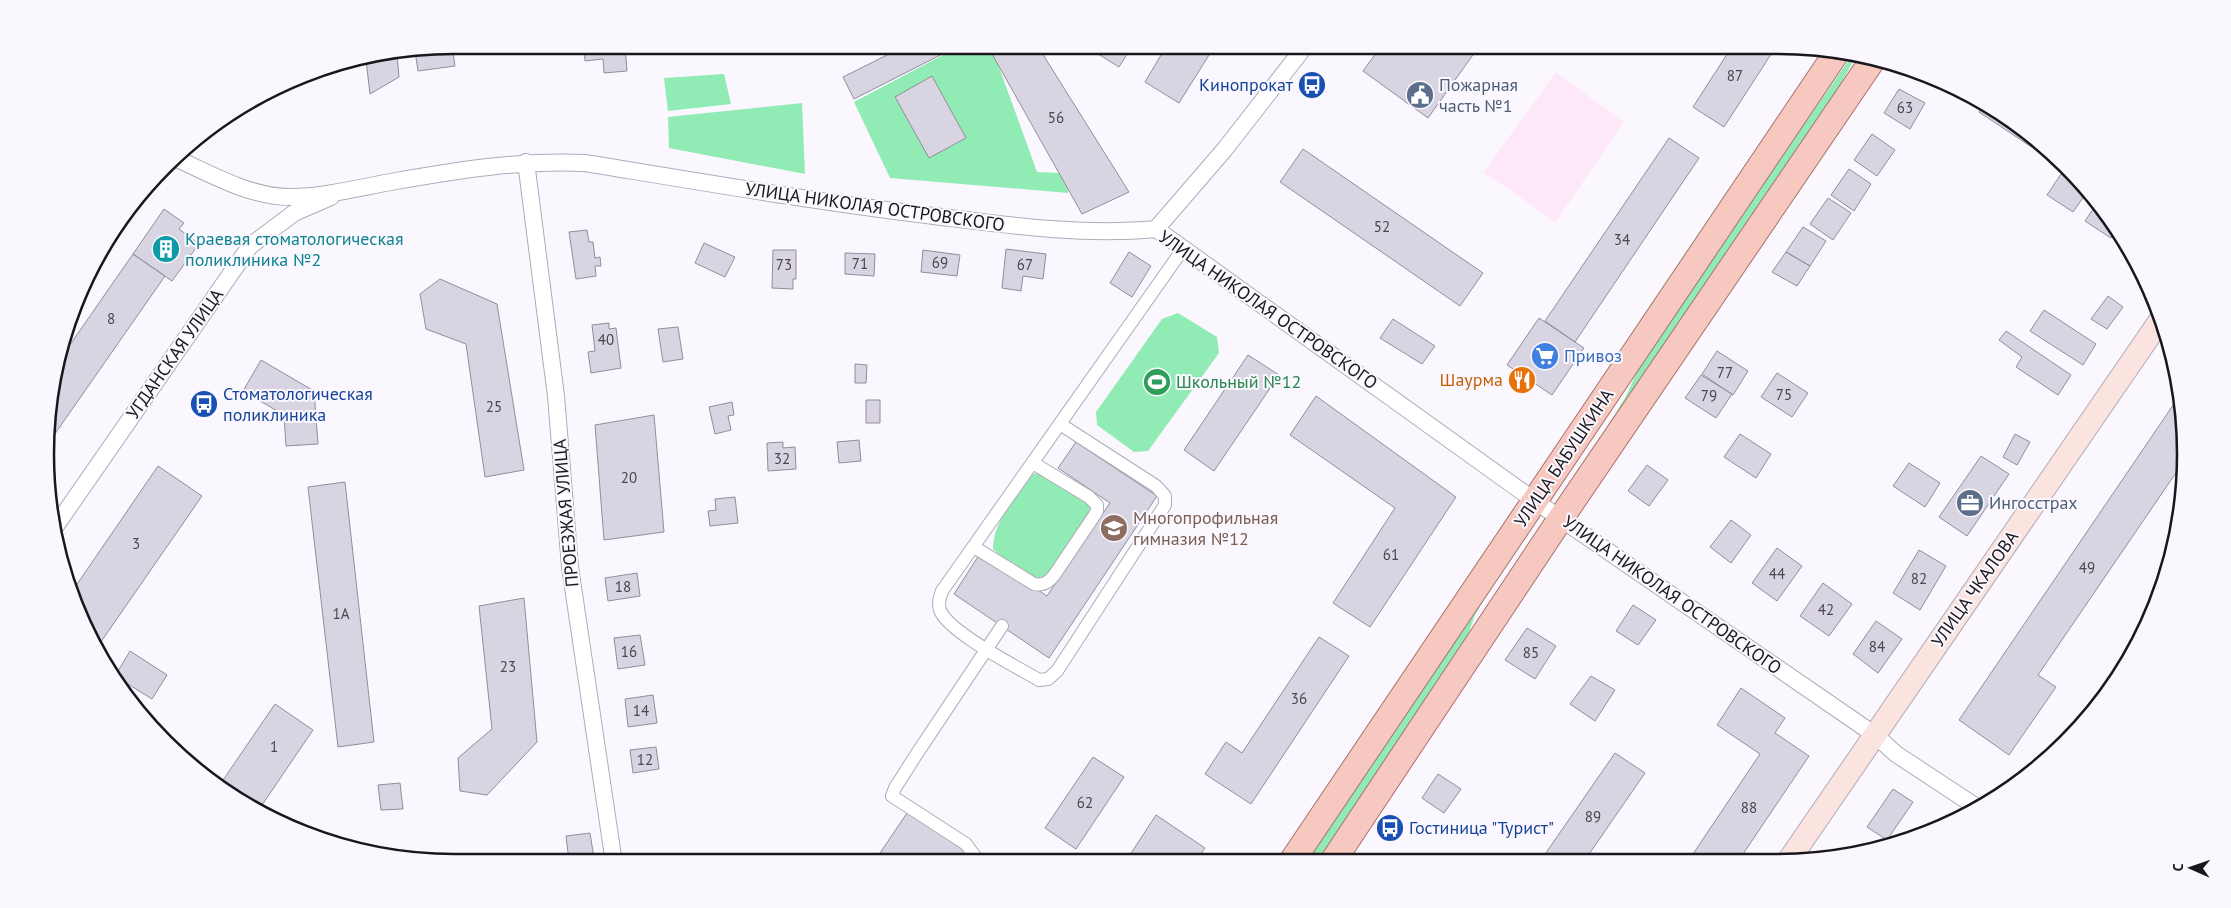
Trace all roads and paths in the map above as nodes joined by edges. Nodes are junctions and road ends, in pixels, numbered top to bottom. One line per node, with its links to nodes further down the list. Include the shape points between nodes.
1 (1299, 54): 7 (street)
2 (1833, 58): 12 (main road, УЛИЦА БАБУШКИНА)
3 (1870, 64): 13 (main road, УЛИЦА БАБУШКИНА)
4 (182, 161): 6 (street, via 259,192 290,197)
5 (526, 162): 6 (street, УЛИЦА НИКОЛАЯ ОСТРОВСКОГО); 7 (street, УЛИЦА НИКОЛАЯ ОСТРОВСКОГО, via 585,163 825,202 1037,229); 20 (street, ПРОЕЗЖАЯ УЛИЦА, via 556,396 570,567)
6 (347, 190): 14 (street, УГДАНСКАЯ УЛИЦА, via 294,213 250,246)
7 (1156, 230): 8 (street, УЛИЦА НИКОЛАЯ ОСТРОВСКОГО)
8 (1183, 249): 10 (street); 12 (street, УЛИЦА НИКОЛАЯ ОСТРОВСКОГО)
9 (2156, 326): 17 (main road, УЛИЦА ЧКАЛОВА)
10 (1060, 424): 11 (street); 15 (street, via 1156,486 1165,496 1164,505 1091,620 1048,679 1039,680 984,648 948,623 940,610 942,590)
11 (1033, 463): 15 (street); 15 (street, via 1097,505 1094,516 1055,574 1049,582 1034,584)
12 (1535, 501): 13 (street, УЛИЦА НИКОЛАЯ ОСТРОВСКОГО); 22 (main road, УЛИЦА БАБУШКИНА)
13 (1561, 518): 17 (street, УЛИЦА НИКОЛАЯ ОСТРОВСКОГО); 23 (main road, УЛИЦА БАБУШКИНА)
14 (59, 521)
15 (974, 547)
16 (1002, 626): 21 (street, via 892,796 966,844)
17 (1875, 735): 18 (street, УЛИЦА НИКОЛАЯ ОСТРОВСКОГО, via 1896,754); 19 (main road, УЛИЦА ЧКАЛОВА)
18 (1972, 804)
19 (1794, 853)
20 (613, 854)
21 (973, 854)
22 (1297, 854)
23 (1338, 854)

